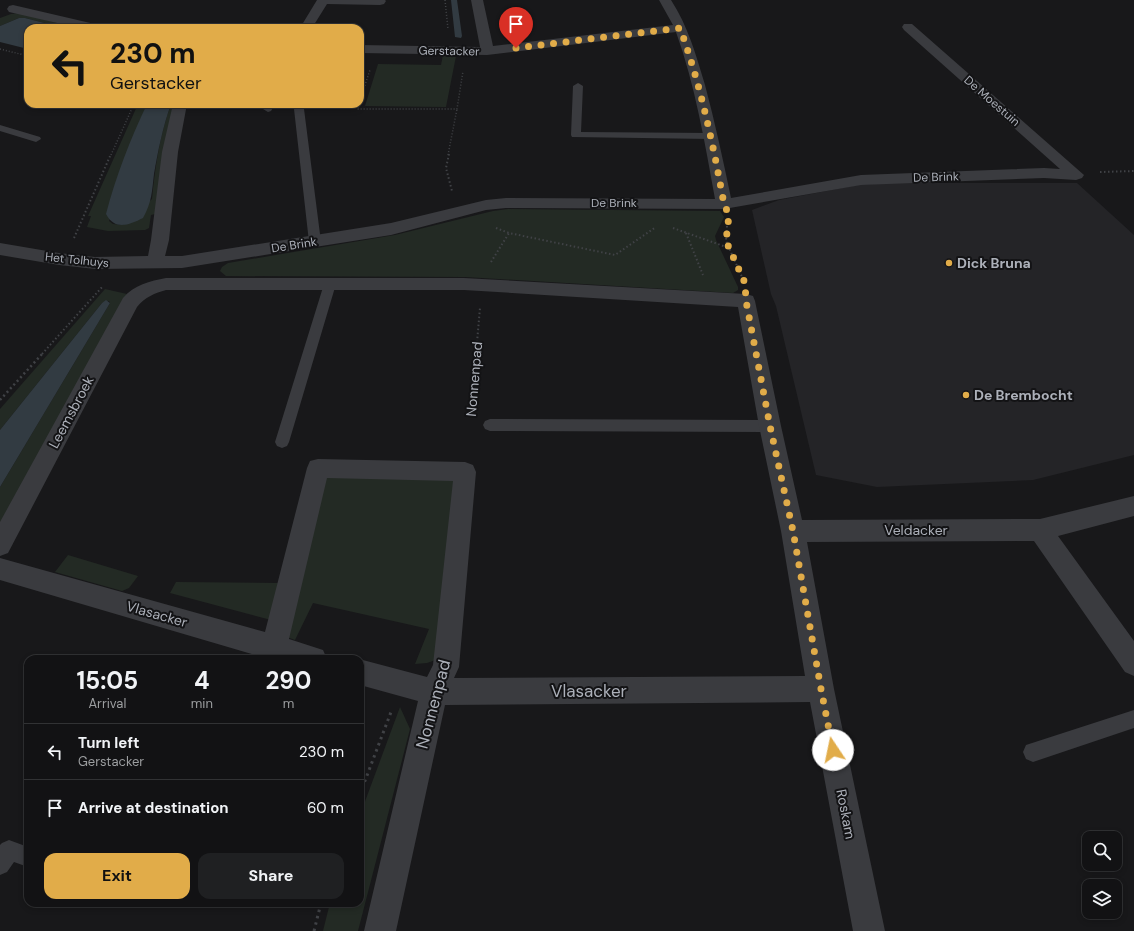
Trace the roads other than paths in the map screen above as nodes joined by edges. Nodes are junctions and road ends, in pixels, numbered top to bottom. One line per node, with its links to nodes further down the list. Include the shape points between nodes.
1 (32, 0): 6 (street)
2 (324, 0): 5 (street); 9 (street)
3 (477, 0): 13 (street)
4 (665, 0): 11 (street)
5 (380, 1)
6 (13, 9): 7 (street); 8 (street)
7 (0, 14)
8 (78, 24)
9 (309, 24)
10 (908, 27): 20 (street, De Moestuin)
11 (680, 28): 13 (street, Gerstacker); 18 (street, via 692,60)
12 (364, 49): 13 (street, Gerstacker)
13 (487, 51)
14 (578, 86): 18 (lane, via 576,135)
15 (179, 108): 24 (street, via 170,152)
16 (299, 109): 22 (lane)
17 (0, 128): 19 (lane)
18 (711, 136): 21 (street)
19 (36, 139)
20 (1076, 175): 21 (street, De Brink, via 1044,173 860,180)
21 (724, 204): 22 (street, De Brink, via 506,203 392,229)
22 (314, 242): 24 (street, De Brink, via 205,260)
23 (0, 249): 24 (street, Het Tolhuys, via 59,259 123,264)
24 (155, 262)
25 (330, 284): 27 (street, Roskam, via 464,284 746,301); 28 (lane); 32 (street, Leemsbroek, via 166,284 137,295 130,303)
26 (490, 425): 27 (lane)
27 (770, 426): 31 (street, Roskam)
28 (282, 442)
29 (1134, 506): 30 (street, Veldacker)
30 (1040, 530): 31 (street, Veldacker); 36 (street)
31 (793, 531): 38 (street, Roskam)
32 (0, 546)
33 (0, 569): 34 (street, Vlasacker)
34 (274, 648): 35 (street, Vlasacker); 39 (street, Nonnenpad, via 318,468 465,472 446,667)
35 (299, 655)
36 (1134, 663)
37 (364, 673): 39 (street, Vlasacker)
38 (821, 689): 39 (street, Vlasacker); 45 (street, Roskam)
39 (434, 692): 44 (street, Nonnenpad)
40 (1134, 720): 41 (lane)
41 (1033, 752)
42 (24, 855): 43 (lane, via 10,850)
43 (0, 865)
44 (380, 931)
45 (869, 931)

